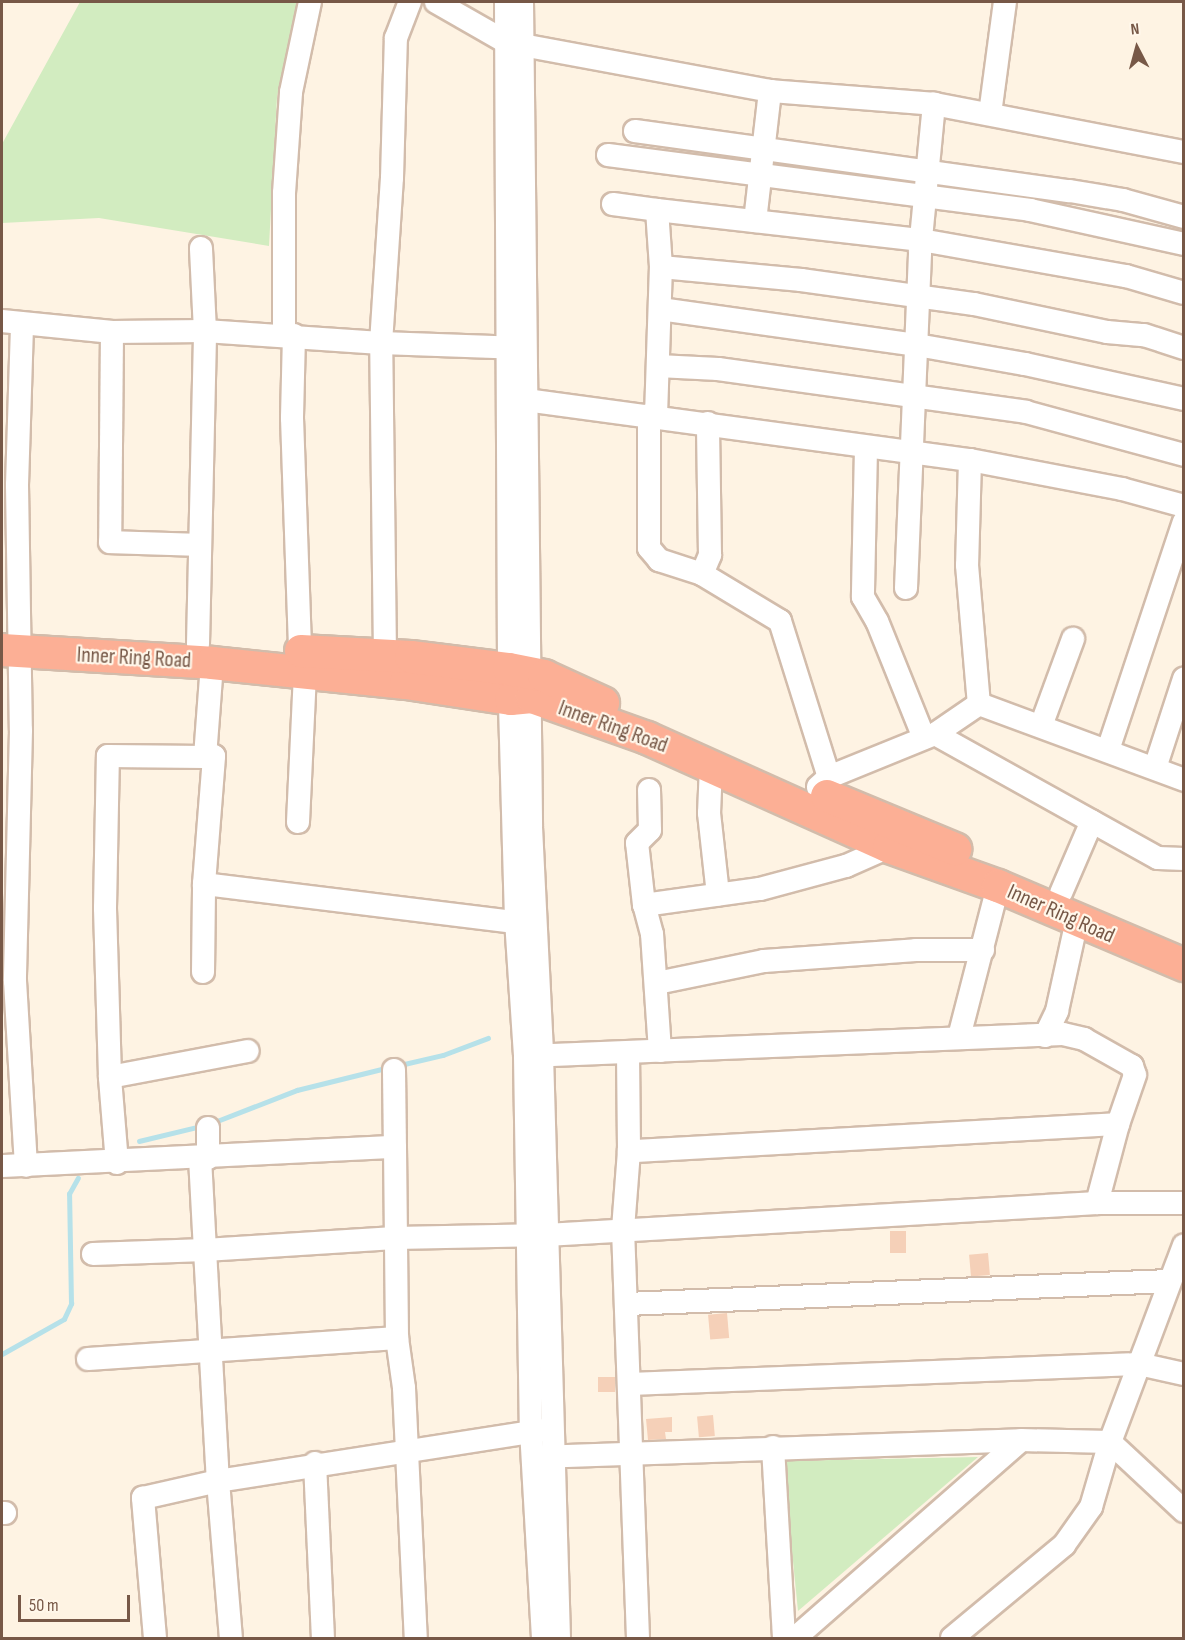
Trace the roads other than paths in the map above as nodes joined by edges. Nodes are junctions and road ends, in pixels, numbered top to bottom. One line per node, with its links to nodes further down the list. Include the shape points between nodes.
1 (310, 2): 31 (street, via 291,92 284,193)
2 (410, 2): 32 (street, via 396,38)
3 (436, 2): 7 (street)
4 (506, 2): 7 (street)
5 (522, 2): 7 (street)
6 (1005, 2): 10 (street)
7 (515, 44): 8 (street); 34 (street)
8 (770, 91): 9 (street); 12 (street)
9 (934, 104): 10 (street); 16 (street)
10 (990, 114): 13 (street)
11 (635, 131): 12 (street)
12 (762, 148): 15 (street); 16 (street)
13 (1184, 152)
14 (608, 156): 15 (street)
15 (759, 176): 16 (street); 20 (street)
16 (926, 183): 19 (street, via 1123,200); 21 (street); 22 (street)
17 (613, 204): 18 (street)
18 (657, 210): 20 (street); 24 (street)
19 (1184, 217)
20 (755, 221): 21 (street)
21 (921, 240): 25 (street, via 1126,276); 26 (street)
22 (1184, 244)
23 (201, 248): 29 (street)
24 (661, 267): 26 (street, via 801,280); 27 (street)
25 (1184, 293)
26 (918, 298): 33 (street); 35 (street, via 1144,335)
27 (660, 309): 33 (street); 36 (street)
28 (12, 323): 30 (street); 52 (street, via 17,485)
29 (205, 331): 30 (street); 31 (street); 48 (street)
30 (112, 332): 48 (street, via 110,542)
31 (289, 335): 32 (street); 55 (street)
32 (381, 344): 34 (street); 54 (street)
33 (917, 345): 37 (street); 39 (street)
34 (516, 347): 38 (street)
35 (1184, 348)
36 (658, 366): 37 (street, via 718,369); 40 (street)
37 (914, 396): 43 (street); 44 (street, via 1026,412)
38 (516, 399): 40 (street); 57 (street)
39 (1184, 399)
40 (652, 415): 41 (street); 49 (street, via 649,548 659,561)
41 (708, 423): 42 (street); 49 (street, via 710,555)
42 (866, 448): 43 (street); 60 (street, via 863,597)
43 (911, 452): 45 (street); 50 (street)
44 (1184, 455)
45 (970, 460): 46 (street, via 1122,489); 58 (street, via 967,565)
46 (1184, 506)
47 (1184, 522): 61 (street)
48 (199, 545): 53 (street)
49 (702, 574): 66 (street, via 780,621)
50 (906, 588)
51 (1073, 639): 59 (street)
52 (11, 642): 53 (highway, Inner Ring Road); 99 (street, via 15,981)
53 (205, 653): 55 (highway, Inner Ring Road); 62 (street)
54 (385, 656): 55 (highway, Inner Ring Road); 57 (highway, Inner Ring Road)
55 (303, 661): 57 (highway, Inner Ring Road); 69 (street)
56 (1184, 680): 64 (street)
57 (521, 685): 63 (highway, Inner Ring Road); 66 (highway, Inner Ring Road); 78 (street, via 531,827)
58 (979, 704): 59 (street); 60 (street)
59 (1041, 726): 61 (street)
60 (930, 736): 66 (street); 68 (street)
61 (1108, 750): 64 (street)
62 (205, 758): 73 (street, via 214,756); 91 (street, via 108,756 105,908)
63 (711, 766): 70 (highway, Inner Ring Road); 75 (street, via 709,813)
64 (1155, 768): 65 (street)
65 (1184, 780)
66 (822, 784): 72 (highway, Inner Ring Road)
67 (649, 790): 76 (street, via 650,830 637,843)
68 (1092, 821): 71 (street, via 1158,858); 72 (street)
69 (298, 822)
70 (889, 847): 74 (highway, Inner Ring Road); 75 (street, via 846,866 760,889)
71 (1184, 859)
72 (1068, 879): 79 (highway, Inner Ring Road)
73 (204, 884): 78 (street); 82 (street)
74 (998, 886): 77 (highway, Inner Ring Road); 80 (street)
75 (718, 895): 76 (street)
76 (644, 905): 83 (street, via 652,934)
77 (1077, 920): 81 (highway, Inner Ring Road); 84 (street, via 1057,1011)
78 (526, 923): 89 (street)
79 (1184, 944)
80 (983, 950): 83 (street, via 916,950 764,961); 85 (street)
81 (1184, 965)
82 (202, 972)
83 (657, 983): 87 (street)
84 (1045, 1036): 85 (street); 92 (street, via 1084,1039 1132,1066 1135,1075)
85 (959, 1037): 87 (street)
86 (248, 1051): 91 (street)
87 (660, 1051): 88 (street)
88 (628, 1053): 89 (street); 95 (street)
89 (534, 1056): 103 (street)
90 (394, 1070): 94 (street)
91 (110, 1077): 97 (street)
92 (1118, 1124): 95 (street); 100 (street)
93 (208, 1128): 96 (street)
94 (395, 1149): 96 (street); 104 (street)
95 (629, 1151): 102 (street)
96 (204, 1158): 97 (street); 106 (street)
97 (117, 1163): 99 (street)
98 (2, 1166): 99 (street)
99 (26, 1166)
100 (1097, 1203): 101 (street); 102 (street)
101 (1184, 1203)
102 (623, 1229): 103 (street); 109 (street)
103 (538, 1236): 104 (street); 116 (street)
104 (395, 1238): 106 (street); 110 (street)
105 (1184, 1245): 108 (street)
106 (204, 1250): 107 (street); 111 (street)
107 (93, 1254)
108 (1169, 1281): 109 (street); 113 (street)
109 (627, 1304): 115 (street)
110 (397, 1338): 111 (street); 121 (street)
111 (208, 1349): 112 (street); 124 (street)
112 (88, 1359)
113 (1139, 1364): 114 (street); 115 (street); 118 (street)
114 (1184, 1374)
115 (630, 1384): 120 (street)
116 (541, 1430): 121 (street); 122 (street)
117 (1021, 1440): 118 (street); 119 (street); 134 (street)
118 (1110, 1442): 125 (street); 135 (street, via 1091,1507 1064,1545)
119 (773, 1447): 120 (street); 133 (street)
120 (631, 1451): 122 (street); 132 (street)
121 (407, 1453): 123 (street); 129 (street)
122 (543, 1456): 130 (street); 131 (street)
123 (315, 1463): 124 (street); 128 (street)
124 (218, 1481): 126 (street, via 143,1498); 127 (street)
125 (1184, 1511)
126 (155, 1638)
127 (231, 1638)
128 (323, 1638)
129 (416, 1638)
130 (543, 1638)
131 (559, 1638)
132 (638, 1638)
133 (784, 1638)
134 (795, 1638)
135 (952, 1638)

